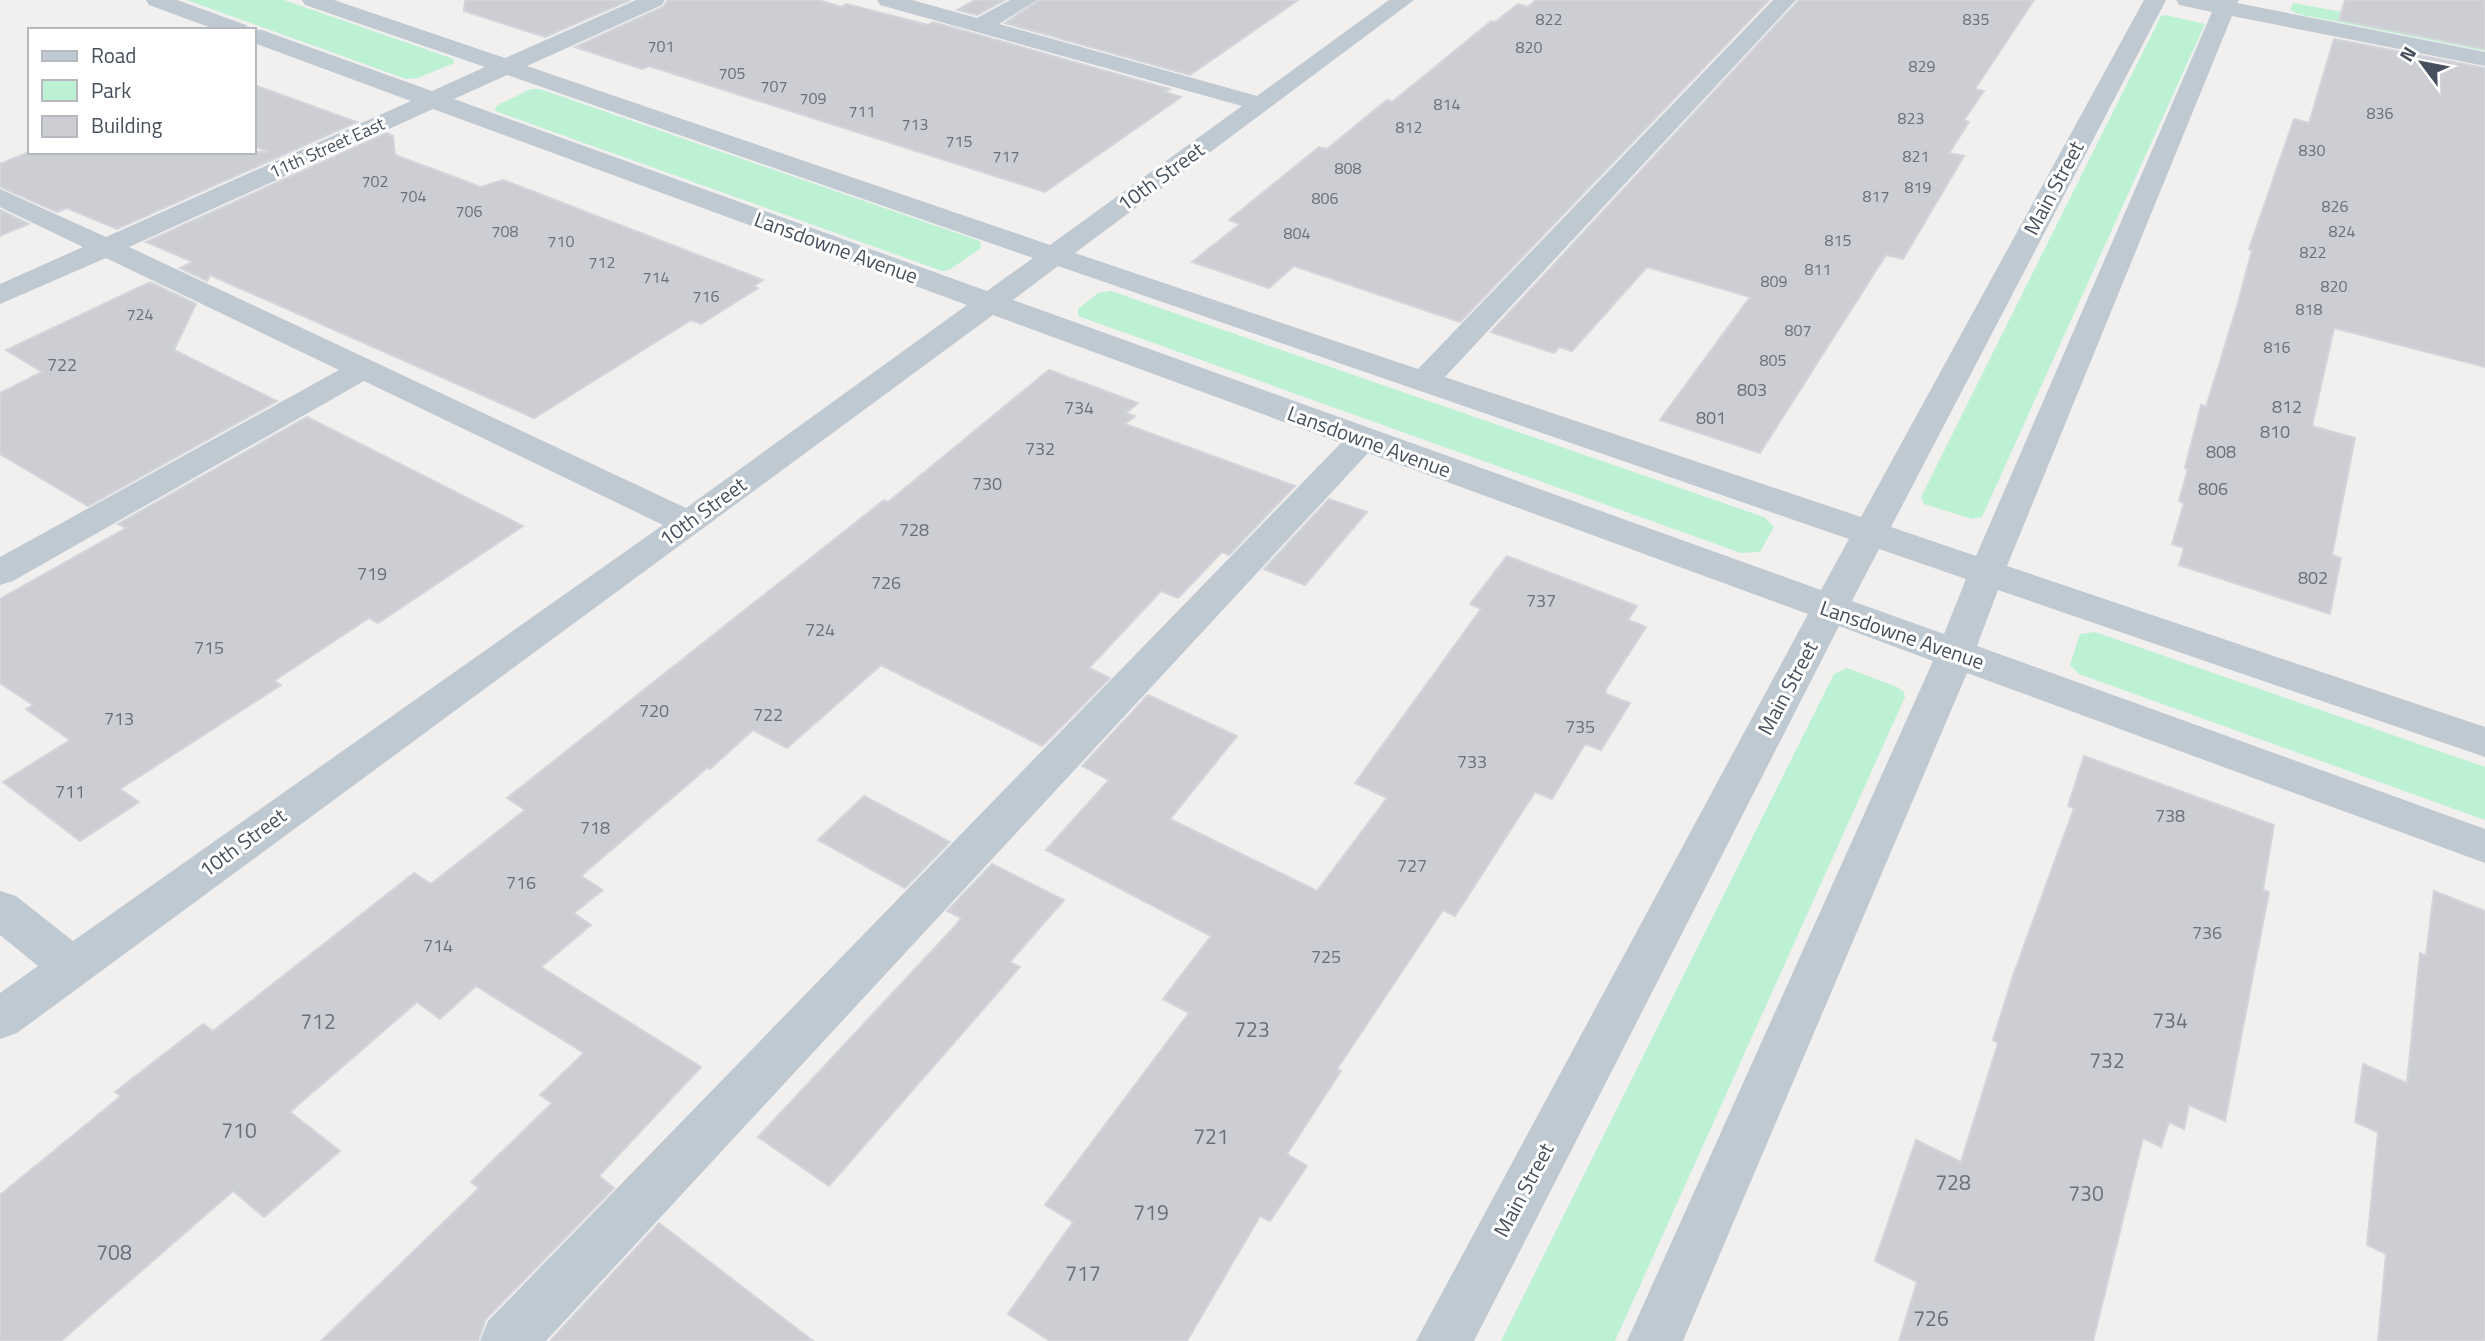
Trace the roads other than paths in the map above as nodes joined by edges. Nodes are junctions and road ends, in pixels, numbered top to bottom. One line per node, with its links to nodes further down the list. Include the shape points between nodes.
1 (157, 0): 12 (street)
2 (313, 0): 15 (street)
3 (654, 0): 15 (street, 11th Street East)
4 (888, 0): 11 (street)
5 (1026, 0): 11 (street)
6 (1403, 0): 17 (street, 10th Street)
7 (1785, 0): 24 (street)
8 (2155, 0): 27 (street, Main Street)
9 (2187, 0): 10 (street)
10 (2226, 4): 14 (street); 29 (street)
11 (980, 25): 17 (street)
12 (233, 28)
13 (256, 36): 16 (street, Lansdowne Avenue)
14 (2485, 59)
15 (509, 67): 16 (street, 11th Street East); 20 (street)
16 (432, 101): 19 (street, 11th Street East); 22 (street, Lansdowne Avenue)
17 (1260, 104): 20 (street, 10th Street)
18 (0, 197): 19 (street)
19 (107, 247): 21 (street, 11th Street East); 23 (street)
20 (1055, 256): 22 (street, 10th Street); 24 (street)
21 (0, 295)
22 (988, 304): 25 (street, Lansdowne Avenue); 26 (street, 10th Street)
23 (365, 368): 26 (street); 28 (street)
24 (1423, 382): 27 (street)
25 (1363, 439): 30 (street, Lansdowne Avenue); 37 (street)
26 (689, 523): 35 (street, 10th Street)
27 (1870, 533): 29 (street); 30 (street, Main Street)
28 (0, 573)
29 (1986, 573): 31 (street); 32 (street)
30 (1829, 610): 31 (street, Lansdowne Avenue); 38 (street, Main Street)
31 (1956, 654): 33 (street, Lansdowne Avenue); 39 (street)
32 (2485, 743)
33 (2485, 846)
34 (0, 909): 35 (street)
35 (72, 967): 36 (street, 10th Street)
36 (0, 1019)
37 (508, 1341)
38 (1444, 1341)
39 (1655, 1341)

